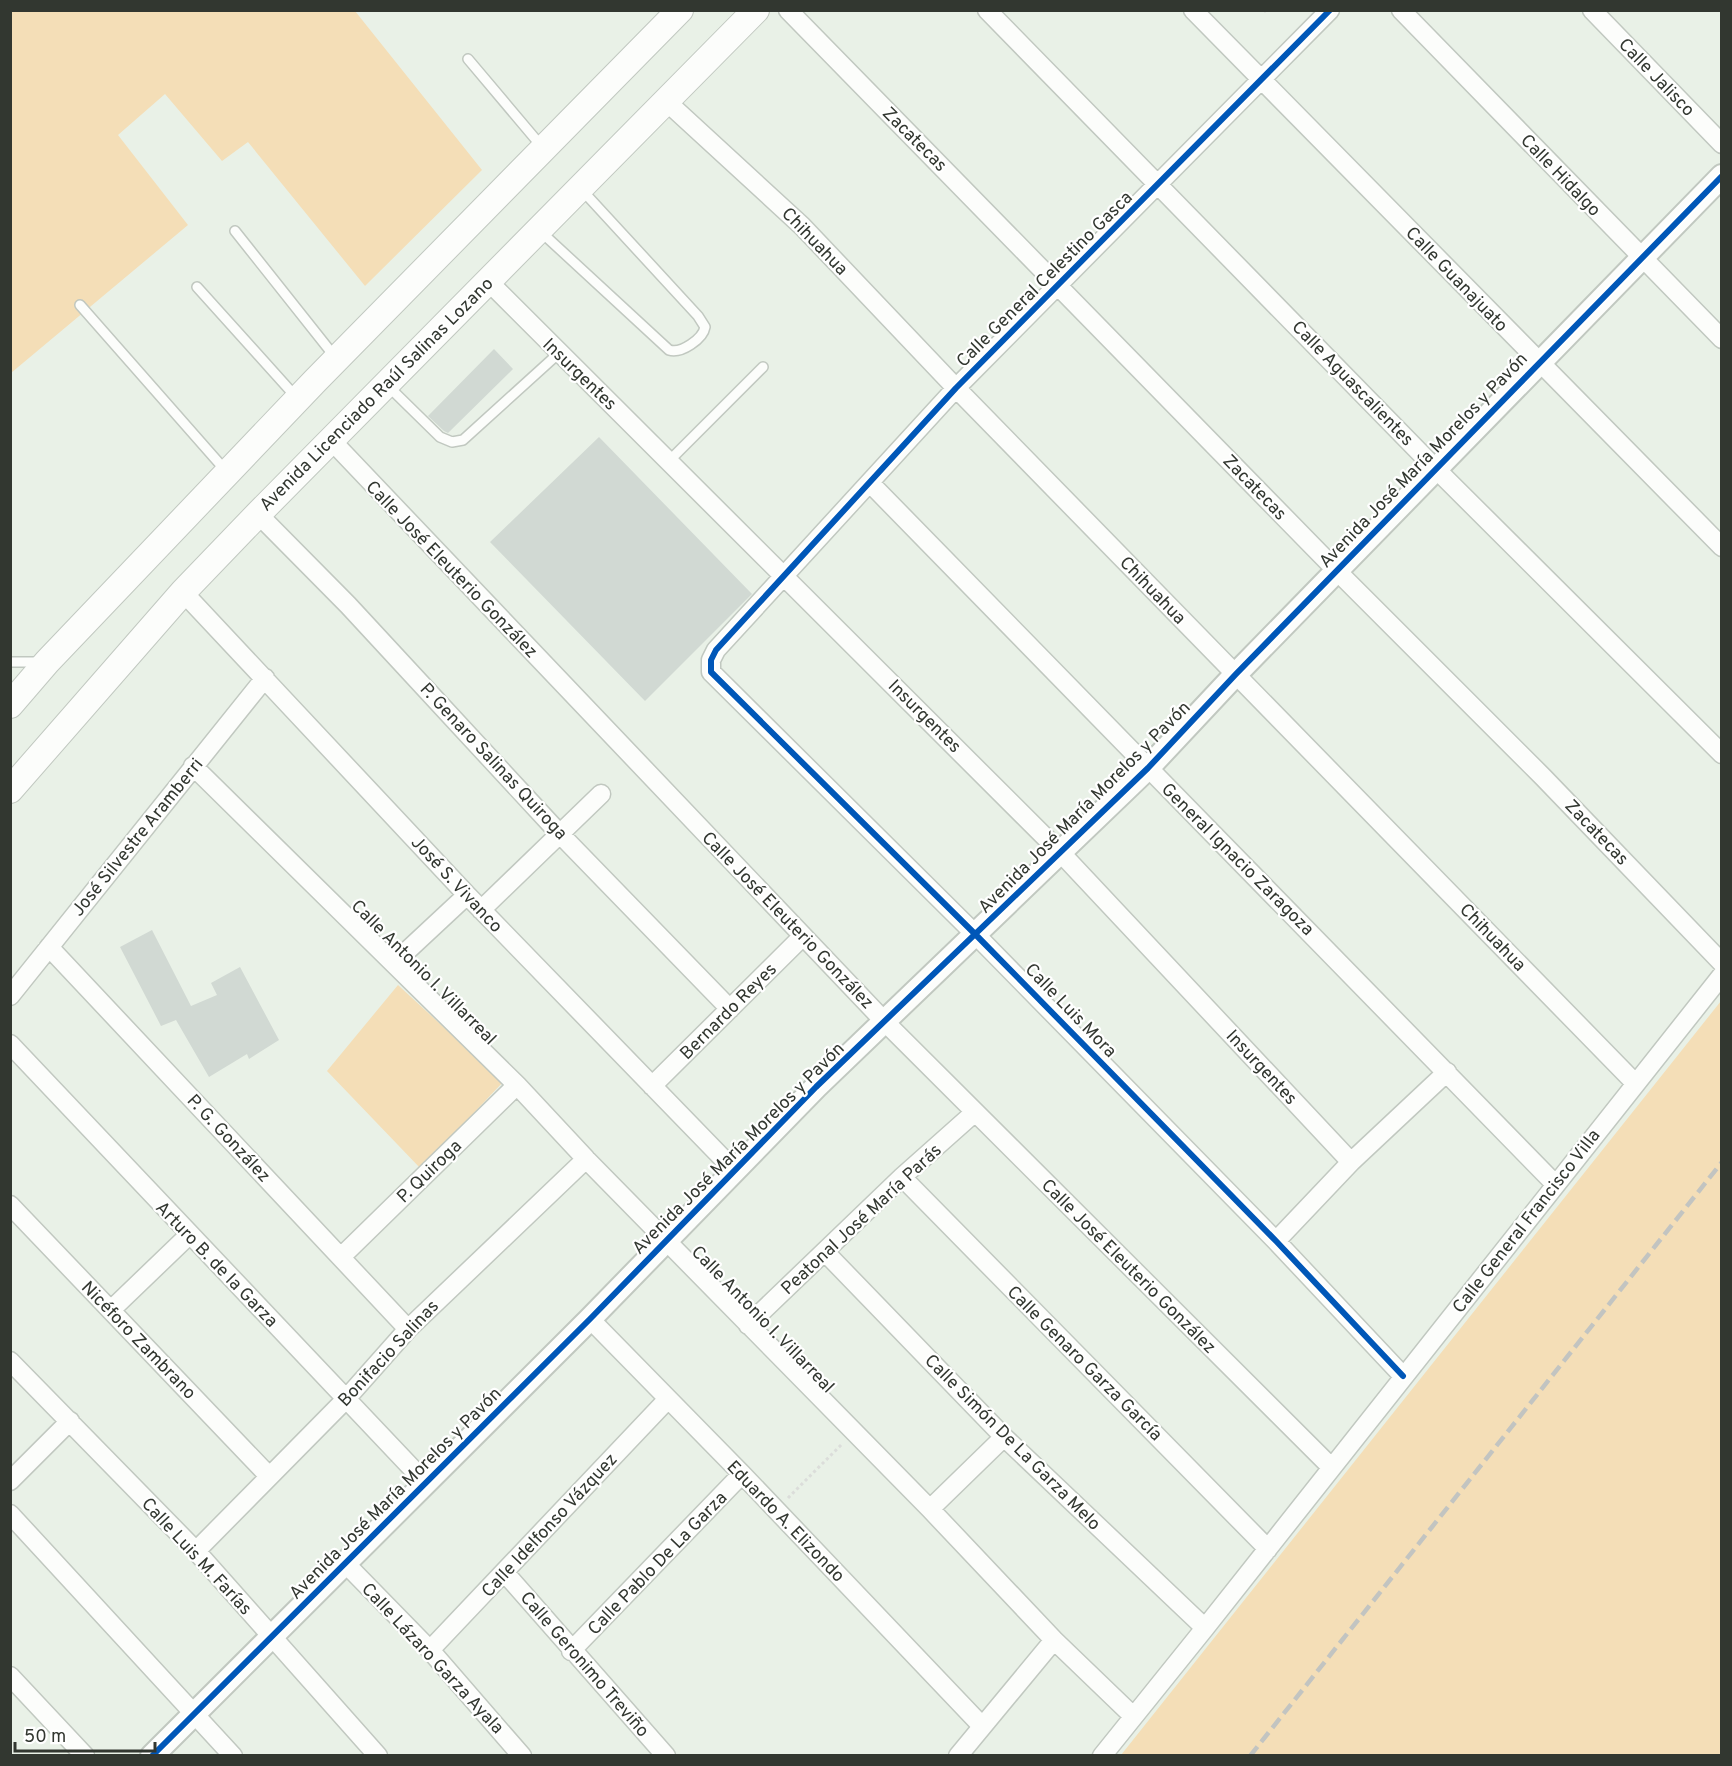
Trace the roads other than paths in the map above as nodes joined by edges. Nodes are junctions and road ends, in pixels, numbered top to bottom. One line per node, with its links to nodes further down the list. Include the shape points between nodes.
1 (680, 10): 13 (main road)
2 (756, 10): 11 (main road, Avenida Licenciado Raúl Salinas Lozano)
3 (788, 10): 21 (street, Zacatecas)
4 (987, 10): 15 (street, Calle Aguascalientes)
5 (1193, 10): 10 (street, Calle Guanajuato)
6 (1330, 10): 10 (street, Calle General Celestino Gasca)
7 (1401, 10): 19 (street, Calle Hidalgo)
8 (1592, 10): 12 (street, Calle Jalisco)
9 (468, 59): 13 (lane)
10 (1262, 80): 15 (street, Calle General Celestino Gasca); 27 (street, Calle Guanajuato)
11 (666, 102): 16 (main road, Avenida Licenciado Raúl Salinas Lozano); 30 (street, Chihuahua, via 802,226)
12 (1722, 144)
13 (544, 149): 26 (main road)
14 (1722, 176): 19 (street, Avenida José María Morelos y Pavón)
15 (1160, 184): 21 (street, Calle General Celestino Gasca); 34 (street, Calle Aguascalientes)
16 (580, 187): 17 (main road, Avenida Licenciado Raúl Salinas Lozano); 17 (lane, via 698,315 705,327 702,334 683,349 669,350)
17 (539, 230): 20 (main road, Avenida Licenciado Raúl Salinas Lozano)
18 (236, 231): 26 (lane)
19 (1642, 258): 24 (street, Calle Hidalgo); 27 (street, Avenida José María Morelos y Pavón)
20 (488, 281): 25 (street, Insurgentes); 29 (main road, Avenida Licenciado Raúl Salinas Lozano)
21 (1059, 285): 30 (street, Calle General Celestino Gasca); 39 (street, Zacatecas)
22 (197, 286): 31 (lane)
23 (80, 305): 35 (lane)
24 (1722, 339)
25 (559, 353): 29 (lane, via 476,431 458,441 440,437); 33 (street, Insurgentes)
26 (337, 359): 31 (main road)
27 (1538, 363): 34 (street, Avenida José María Morelos y Pavón); 38 (street, Calle Guanajuato)
28 (763, 367): 33 (lane)
29 (386, 383): 32 (main road, Avenida Licenciado Raúl Salinas Lozano)
30 (956, 388): 36 (street, Calle General Celestino Gasca); 45 (street, Chihuahua)
31 (298, 399): 35 (main road)
32 (331, 440): 37 (main road, Avenida Licenciado Raúl Salinas Lozano); 58 (street, Calle José Eleuterio González)
33 (670, 460): 40 (street, Insurgentes)
34 (1436, 468): 39 (street, Avenida José María Morelos y Pavón); 48 (street, Calle Aguascalientes)
35 (228, 473): 43 (main road)
36 (870, 483): 40 (street, Calle General Celestino Gasca); 50 (street, General Ignacio Zaragoza)
37 (258, 513): 41 (main road, Avenida Licenciado Raúl Salinas Lozano); 53 (street, P. Genaro Salinas Quiroga)
38 (1722, 547)
39 (1337, 571): 45 (street, Avenida José María Morelos y Pavón); 61 (street, Zacatecas)
40 (784, 573): 44 (street, Calle General Celestino Gasca, via 716,650); 54 (street, Insurgentes)
41 (183, 592): 46 (street, José S. Vivanco); 51 (main road, Avenida Licenciado Raúl Salinas Lozano)
42 (10, 662): 43 (lane)
43 (47, 662): 47 (main road)
44 (711, 672): 57 (street, Calle Luis Mora)
45 (1236, 674): 50 (street, Avenida José María Morelos y Pavón); 68 (street, Chihuahua)
46 (265, 678): 49 (street, José Silvestre Aramberri); 55 (street, José S. Vivanco)
47 (10, 705)
48 (1722, 754)
49 (193, 766): 59 (street, José Silvestre Aramberri); 60 (street, Calle Antonio I. Villarreal)
50 (1148, 768): 54 (street, Avenida José María Morelos y Pavón); 67 (street, General Ignacio Zaragoza)
51 (10, 790)
52 (601, 794): 53 (street)
53 (559, 832): 56 (street); 64 (street, P. Genaro Salinas Quiroga)
54 (1060, 852): 57 (street, Avenida José María Morelos y Pavón); 73 (street, Insurgentes)
55 (467, 895): 56 (street, José S. Vivanco); 60 (street)
56 (481, 910): 70 (street, José S. Vivanco)
57 (976, 935): 65 (street, Avenida José María Morelos y Pavón); 79 (street, Calle Luis Mora)
58 (803, 936): 64 (street, Bernardo Reyes); 65 (street, Calle José Eleuterio González)
59 (50, 947): 63 (street, José Silvestre Aramberri); 82 (street, P. G. González)
60 (394, 963): 69 (street, Calle Antonio I. Villarreal)
61 (1722, 963)
62 (1722, 975): 68 (street, Calle General Francisco Villa)
63 (10, 996)
64 (730, 1009): 70 (street, Bernardo Reyes)
65 (885, 1022): 71 (street, Calle José Eleuterio González); 74 (street, Avenida José María Morelos y Pavón)
66 (10, 1044): 78 (street, Arturo B. de la Garza)
67 (1447, 1072): 73 (street); 76 (street, General Ignacio Zaragoza)
68 (1635, 1083): 76 (street, Calle General Francisco Villa)
69 (517, 1085): 72 (street, Calle Antonio I. Villarreal); 82 (street, P. Quiroga)
70 (652, 1086): 74 (street, José S. Vivanco)
71 (974, 1113): 75 (street, Peatonal José María Parás); 93 (street, Calle José Eleuterio González)
72 (585, 1159): 80 (street, Calle Antonio I. Villarreal); 86 (street, Bonifacio Salinas)
73 (1351, 1162): 79 (street)
74 (735, 1171): 80 (street, Avenida José María Morelos y Pavón)
75 (902, 1177): 81 (street, Peatonal José María Parás); 100 (street, Calle Genaro Garza García)
76 (1555, 1184): 88 (street, Calle General Francisco Villa)
77 (10, 1205): 83 (street, Nicéforo Zambrano)
78 (189, 1235): 83 (street); 89 (street, Arturo B. de la Garza)
79 (1276, 1241): 88 (street, Calle Luis Mora)
80 (666, 1242): 84 (street, Avenida José María Morelos y Pavón); 85 (street, Calle Antonio I. Villarreal)
81 (825, 1252): 85 (street, Peatonal José María Parás); 92 (street, Calle Simón De La Garza Melo)
82 (341, 1257): 86 (street, P. G. González)
83 (111, 1310): 95 (street, Nicéforo Zambrano)
84 (590, 1319): 90 (street, Eduardo A. Elizondo); 97 (street, Avenida José María Morelos y Pavón)
85 (748, 1325): 98 (street, Calle Antonio I. Villarreal)
86 (408, 1329): 89 (street, Bonifacio Salinas)
87 (10, 1361): 91 (street, Calle Luis M. Farías)
88 (1403, 1376): 93 (street, Calle General Francisco Villa)
89 (346, 1399): 95 (street, Bonifacio Salinas); 97 (street, Arturo B. de la Garza)
90 (667, 1400): 94 (street, Eduardo A. Elizondo); 103 (street, Calle Idelfonso Vázquez)
91 (70, 1421): 96 (street); 101 (street, Calle Luis M. Farías)
92 (1004, 1437): 98 (street); 104 (street, Calle Simón De La Garza Melo)
93 (1331, 1467): 100 (street, Calle General Francisco Villa)
94 (742, 1474): 108 (street, Calle Pablo De La Garza); 112 (street, Eduardo A. Elizondo)
95 (268, 1475): 101 (street, Bonifacio Salinas)
96 (10, 1481)
97 (425, 1482): 102 (street, Avenida José María Morelos y Pavón)
98 (930, 1509): 106 (street, Calle Antonio I. Villarreal)
99 (10, 1514): 110 (street)
100 (1268, 1549): 104 (street, Calle General Francisco Villa)
101 (195, 1551): 105 (street, Calle Luis M. Farías)
102 (344, 1562): 105 (street, Avenida José María Morelos y Pavón); 107 (street, Calle Lázaro Garza Ayala)
103 (505, 1573): 107 (street, Calle Idelfonso Vázquez); 108 (street, Calle Geronimo Treviño)
104 (1205, 1628): 111 (street, Calle General Francisco Villa)
105 (272, 1638): 110 (street, Avenida José María Morelos y Pavón); 116 (street, Calle Luis M. Farías)
106 (1054, 1640): 111 (street, Calle Antonio I. Villarreal); 112 (street)
107 (430, 1650): 117 (street, Calle Lázaro Garza Ayala)
108 (571, 1651): 118 (street, Calle Geronimo Treviño)
109 (10, 1676): 113 (street)
110 (193, 1714): 114 (street, Avenida José María Morelos y Pavón); 115 (street)
111 (1133, 1716): 120 (street, Calle General Francisco Villa)
112 (981, 1725): 119 (street)
113 (85, 1755)
114 (152, 1755)
115 (233, 1755)
116 (378, 1755)
117 (522, 1755)
118 (666, 1755)
119 (958, 1755)
120 (1102, 1755)

